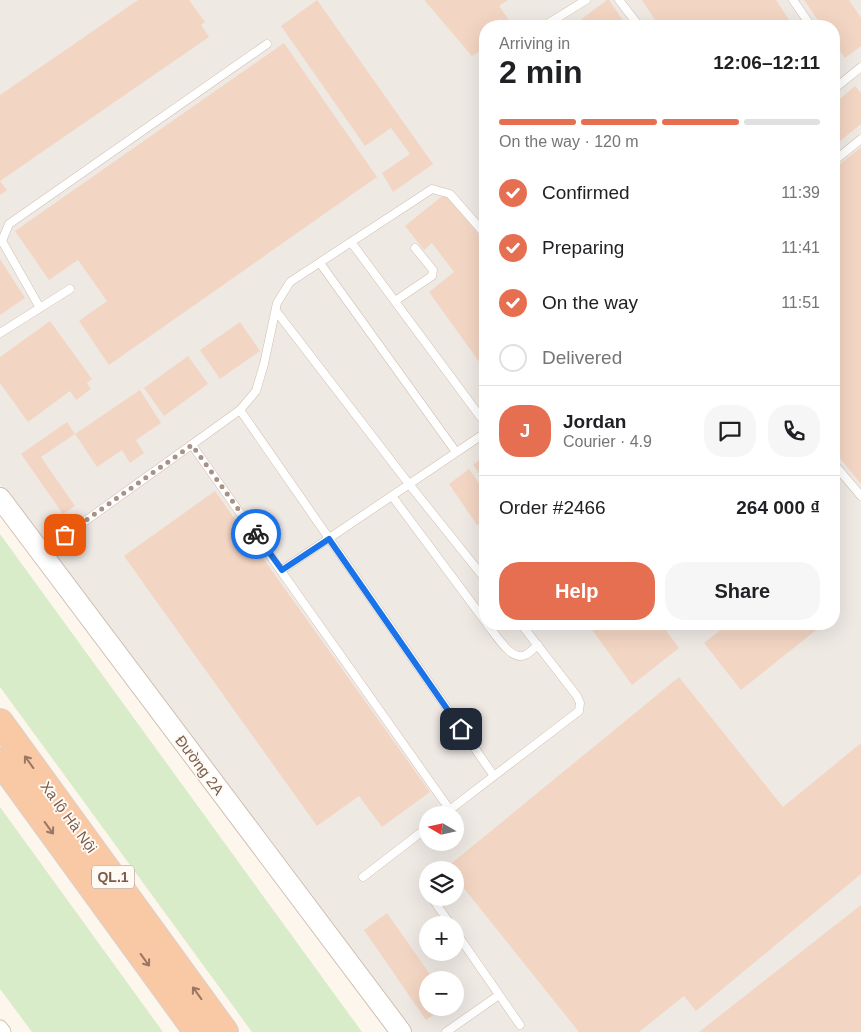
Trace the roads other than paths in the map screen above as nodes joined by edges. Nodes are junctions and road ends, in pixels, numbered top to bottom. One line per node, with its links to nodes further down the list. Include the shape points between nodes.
1 (586, 0): 4 (lane)
2 (619, 0): 5 (lane)
3 (793, 0): 6 (lane)
4 (561, 20)
5 (634, 20)
6 (807, 20)
7 (267, 44): 19 (lane, via 8,224 2,241)
8 (858, 69): 9 (lane); 10 (lane)
9 (861, 78)
10 (840, 84)
11 (861, 139): 12 (lane)
12 (840, 156)
13 (479, 227): 14 (lane, via 450,194 432,189)
14 (351, 242): 16 (lane); 18 (lane)
15 (415, 248): 18 (lane, via 433,270 432,276)
16 (320, 263): 20 (lane, via 290,282 277,302); 26 (lane)
17 (70, 289): 19 (lane)
18 (395, 301): 23 (lane)
19 (40, 308): 21 (lane)
20 (276, 311): 22 (lane, via 256,391); 28 (lane)
21 (0, 333)
22 (240, 410): 25 (lane); 32 (lane)
23 (479, 415)
24 (479, 437): 26 (lane)
25 (192, 445): 33 (lane); 34 (lane)
26 (456, 452): 28 (lane)
27 (840, 471): 30 (lane)
28 (409, 484): 29 (lane); 35 (lane)
29 (392, 496): 32 (lane); 36 (lane)
30 (861, 496)
31 (0, 498): 33 (street, Đường 2A)
32 (329, 539): 34 (lane); 42 (lane)
33 (40, 553): 54 (street, Đường 2A)
34 (282, 570): 43 (lane)
35 (479, 572)
36 (479, 612)
37 (492, 630): 39 (lane, via 516,656 524,656)
38 (526, 630): 39 (lane)
39 (538, 645): 42 (lane, via 577,696 579,711)
40 (0, 722): 53 (highway, Xa lộ Hà Nội / QL.1, one-way to 40)
41 (0, 761): 52 (highway, Xa lộ Hà Nội / QL.1, one-way to 52)
42 (494, 776): 44 (lane)
43 (441, 806)
44 (455, 806)
45 (419, 834): 46 (lane)
46 (363, 877)
47 (464, 944): 48 (lane)
48 (499, 995): 49 (lane); 55 (lane)
49 (520, 1025)
50 (0, 1028): 51 (street)
51 (3, 1032)
52 (197, 1032)
53 (226, 1032)
54 (401, 1032)
55 (446, 1032)

